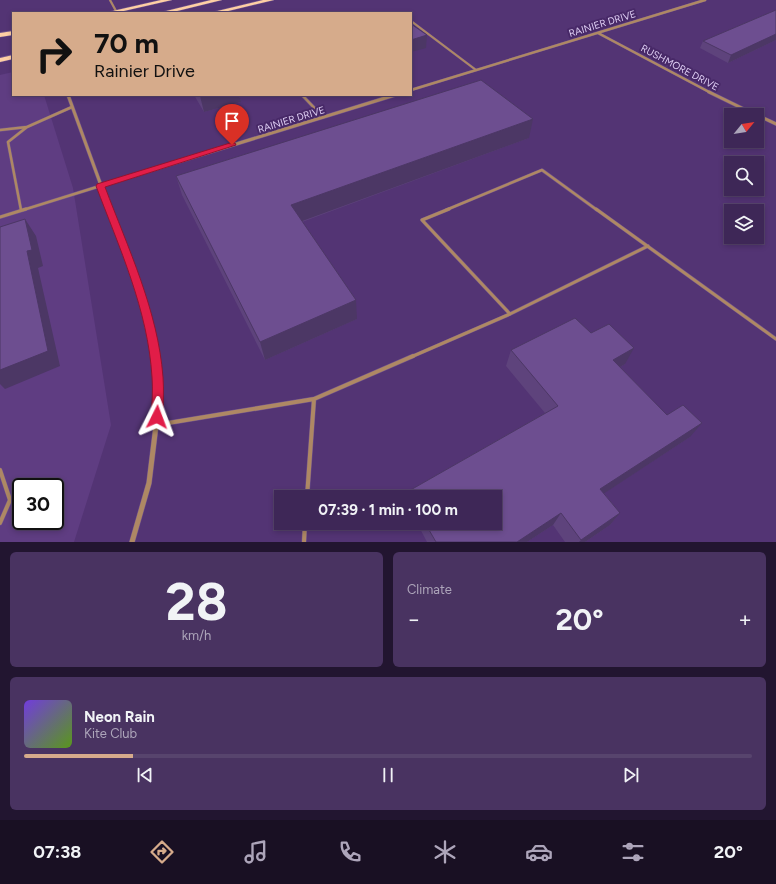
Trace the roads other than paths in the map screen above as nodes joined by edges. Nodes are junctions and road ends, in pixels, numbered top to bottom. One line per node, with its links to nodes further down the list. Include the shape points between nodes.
1 (110, 0): 6 (lane)
2 (169, 0): 6 (main road)
3 (219, 0): 8 (main road)
4 (271, 0): 9 (main road)
5 (705, 0): 12 (street, RAINIER DRIVE)
6 (116, 11): 7 (main road)
7 (112, 12)
8 (165, 12)
9 (217, 12)
10 (412, 23): 16 (lane)
11 (12, 33): 13 (main road)
12 (598, 33): 16 (street, RAINIER DRIVE); 22 (street, RUSHMORE DRIVE)
13 (0, 36)
14 (12, 57): 15 (main road)
15 (0, 60)
16 (476, 70): 17 (street, RAINIER DRIVE)
17 (412, 90)
18 (68, 96): 21 (street)
19 (303, 96): 23 (lane)
20 (392, 96): 23 (street, RAINIER DRIVE)
21 (72, 107): 26 (lane); 28 (street)
22 (742, 108)
23 (322, 117): 28 (street, RAINIER DRIVE)
24 (764, 119): 25 (street, RUSHMORE DRIVE)
25 (776, 124)
26 (27, 127): 27 (lane); 29 (lane, via 8,142)
27 (0, 130)
28 (100, 186): 29 (lane); 35 (street, via 138,286 151,330 158,377)
29 (20, 210): 30 (lane)
30 (0, 217)
31 (648, 246): 32 (lane); 32 (lane, via 542,170 422,220); 33 (lane)
32 (510, 314): 34 (lane)
33 (776, 339)
34 (314, 399): 35 (lane); 37 (lane)
35 (156, 425): 40 (street, via 148,483)
36 (0, 470): 38 (lane, via 10,500)
37 (308, 490)
38 (0, 523)
39 (305, 530): 41 (lane)
40 (132, 542)
41 (304, 542)

